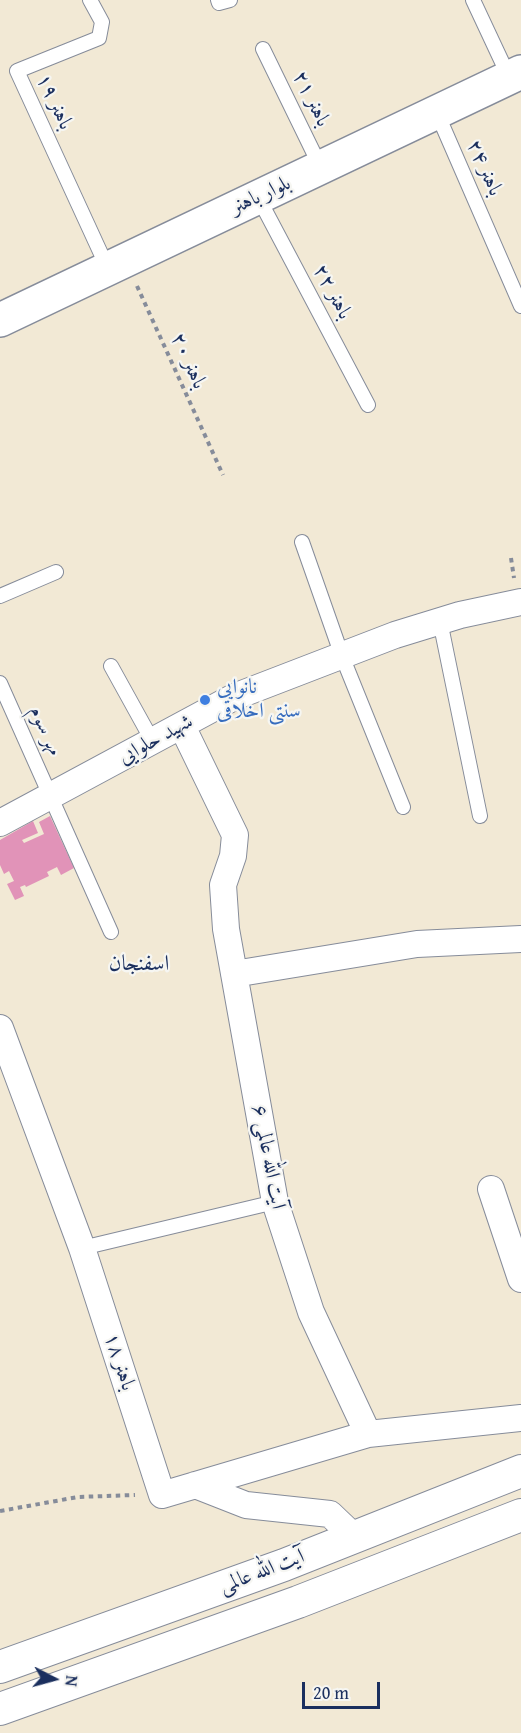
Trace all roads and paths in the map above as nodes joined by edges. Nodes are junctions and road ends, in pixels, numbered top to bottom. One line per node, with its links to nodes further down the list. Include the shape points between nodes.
1 (90, 0): 10 (lane, باهنر ۱۹, via 102,22 99,38 17,71)
2 (218, 0): 3 (lane)
3 (230, 0)
4 (473, 0): 6 (lane)
5 (263, 49): 8 (lane, باهنر ۲۱)
6 (515, 75): 7 (main road, بلوار باهنر)
7 (437, 113): 8 (main road, بلوار باهنر); 11 (lane, باهنر ۲۴)
8 (321, 168): 9 (main road, بلوار باهنر)
9 (258, 197): 10 (main road, بلوار باهنر); 13 (lane, باهنر ۲۲)
10 (117, 265): 12 (main road, بلوار باهنر); 14 (path, باهنر ۲۰)
11 (521, 306)
12 (0, 320)
13 (368, 405)
14 (223, 475)
15 (302, 542): 20 (lane)
16 (56, 572): 17 (lane)
17 (0, 596)
18 (521, 602): 19 (street, شهید حلوایی)
19 (440, 621): 20 (street, شهید حلوایی); 27 (lane)
20 (342, 656): 23 (street, شهید حلوایی, via 234,697); 26 (lane)
21 (111, 666): 24 (lane)
22 (0, 683): 25 (lane, مهر سوم)
23 (182, 726): 24 (street, شهید حلوایی); 31 (street, آیت الله عالمی ۶, via 235,836 223,885)
24 (153, 742): 25 (street, شهید حلوایی)
25 (51, 796): 28 (street, شهید حلوایی); 29 (lane, مهر سوم)
26 (403, 807)
27 (480, 816)
28 (0, 823)
29 (111, 932)
30 (521, 939): 31 (street, via 417,944)
31 (234, 974): 34 (street, آیت الله عالمی ۶)
32 (0, 1028): 35 (street, باهنر ۱۸)
33 (491, 1189): 36 (street)
34 (275, 1202): 35 (lane); 38 (street, آیت الله عالمی ۶, via 311,1311)
35 (82, 1248): 41 (street, باهنر ۱۸)
36 (521, 1279)
37 (521, 1418): 38 (street)
38 (368, 1434): 40 (street)
39 (521, 1471): 44 (street, آیت الله عالمی)
40 (195, 1485): 41 (street); 44 (street, via 246,1505 330,1514)
41 (162, 1495): 42 (path, via 78,1497)
42 (0, 1511)
43 (521, 1515): 46 (street, آیت الله عالمی)
44 (353, 1536): 45 (street, آیت الله عالمی)
45 (284, 1565): 46 (street); 47 (street, آیت الله عالمی)
46 (298, 1602): 48 (street, آیت الله عالمی)
47 (0, 1667)
48 (0, 1709)

